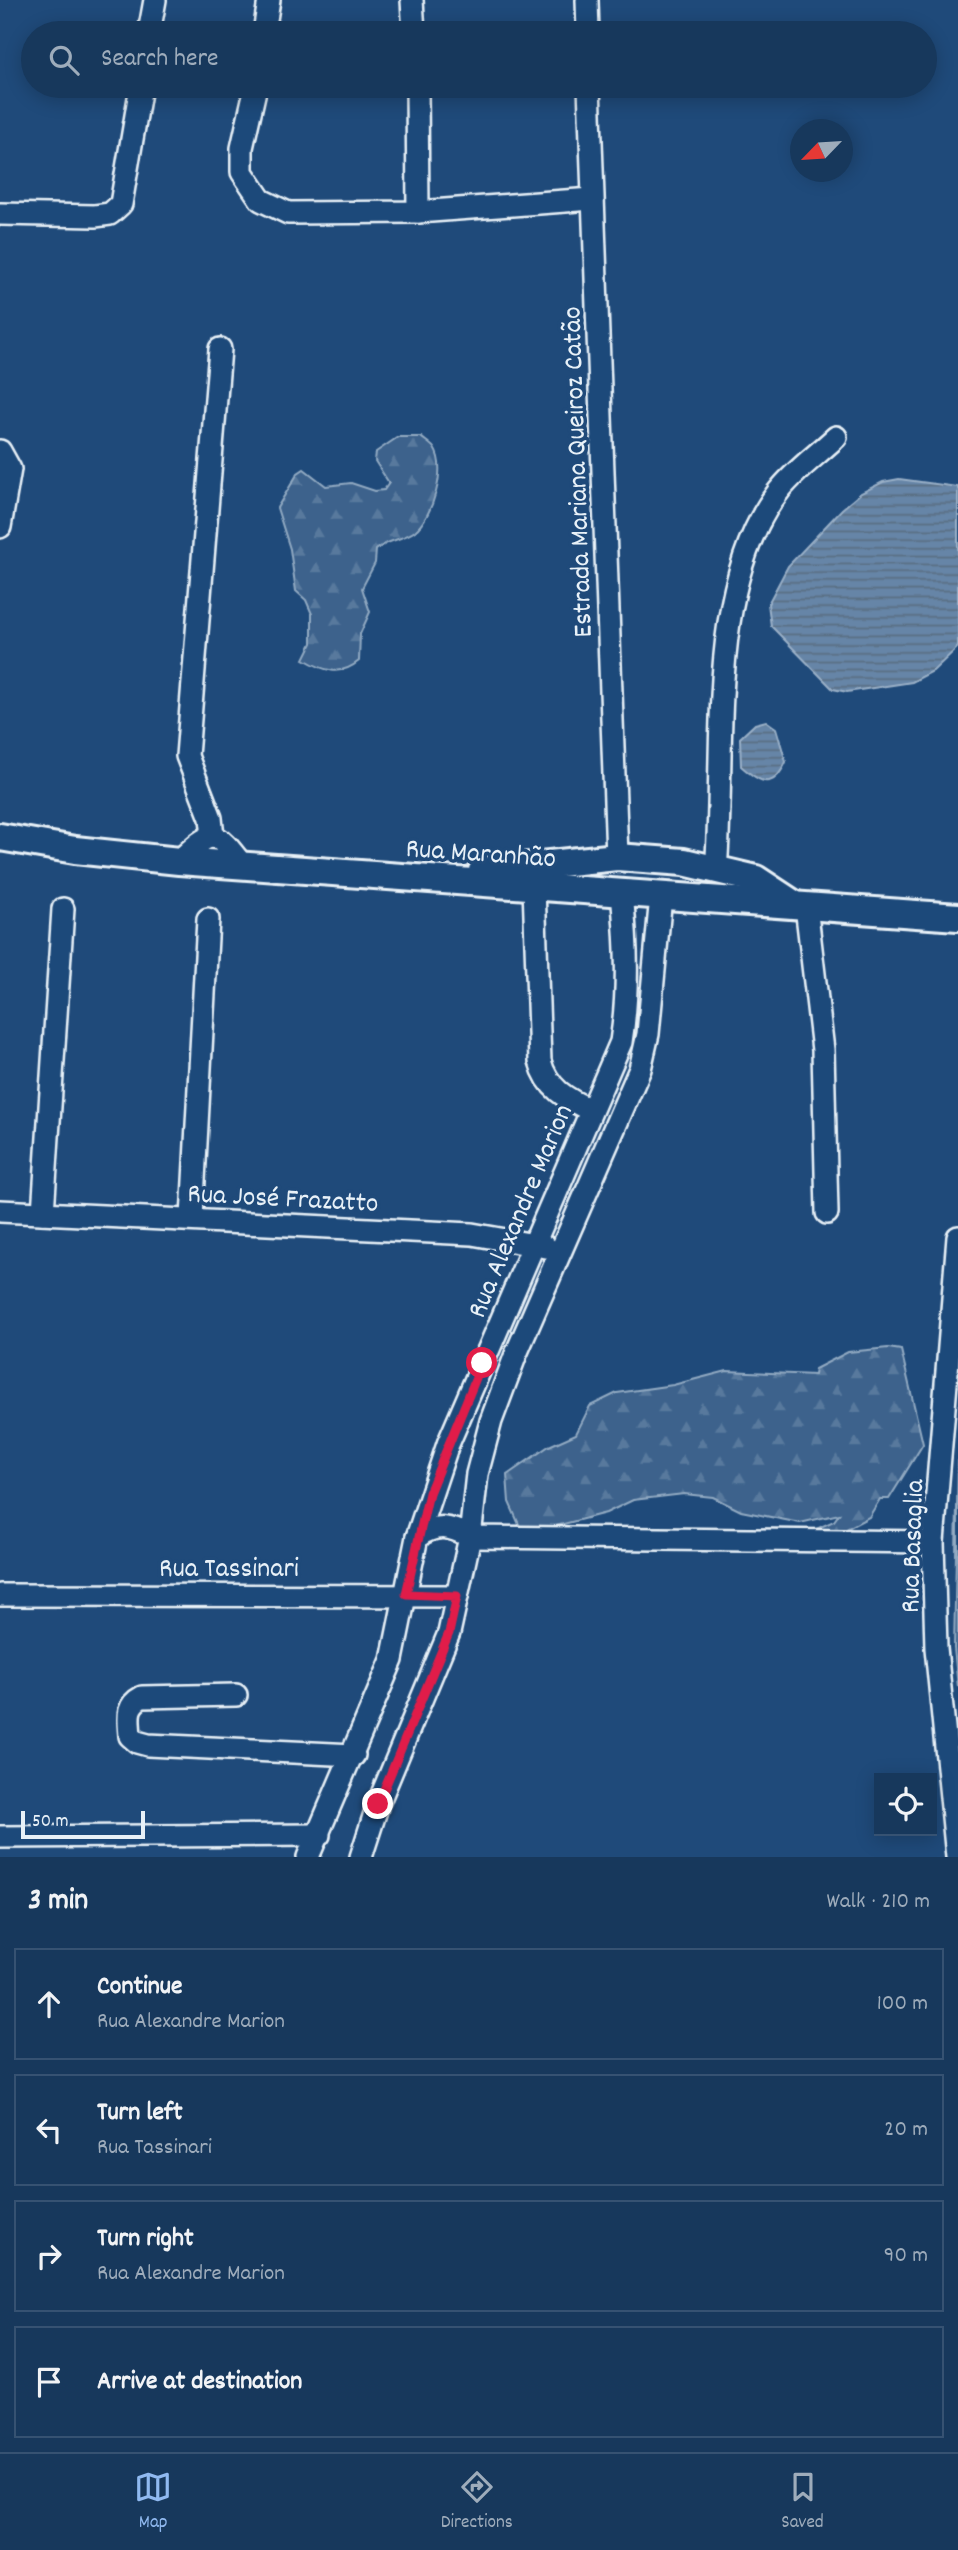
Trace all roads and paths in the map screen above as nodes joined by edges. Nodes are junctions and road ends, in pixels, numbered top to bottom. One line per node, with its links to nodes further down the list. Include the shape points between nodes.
1 (155, 0): 5 (street)
2 (269, 0): 6 (street)
3 (412, 0): 7 (street)
4 (587, 0): 8 (street)
5 (151, 21)
6 (266, 21)
7 (413, 21)
8 (588, 21)
9 (139, 98): 15 (street, via 121,204 110,214)
10 (253, 98): 14 (street, via 242,148 242,172 261,200 288,213)
11 (417, 98): 14 (street)
12 (589, 98): 13 (street, Estrada Mariana Queiroz Catão)
13 (592, 199): 14 (street); 22 (street, Estrada Mariana Queiroz Catão)
14 (418, 212)
15 (0, 214)
16 (220, 349): 21 (street, via 187,756 211,818)
17 (836, 438): 26 (street, via 778,492 748,543 726,635)
18 (0, 451): 19 (street, via 10,469)
19 (0, 527)
20 (0, 837): 24 (main road, Rua Maranhão)
21 (213, 837): 24 (street, via 198,842); 25 (street, via 222,839)
22 (617, 857): 23 (main road); 27 (main road); 29 (main road)
23 (657, 859): 26 (main road); 30 (main road)
24 (179, 861): 25 (main road, Rua Maranhão)
25 (243, 866): 27 (main road, Rua Maranhão)
26 (716, 870): 31 (main road, via 756,879)
27 (425, 879): 28 (main road, Rua Maranhão)
28 (534, 887): 29 (main road, Rua Maranhão); 35 (street, via 540,1060 545,1080 570,1101)
29 (622, 893): 30 (main road, Rua Maranhão); 35 (street, Rua Alexandre Marion, via 628,999 621,1042)
30 (660, 896): 31 (main road, Rua Maranhão); 42 (street, Rua Alexandre Marion, via 648,1034 640,1069)
31 (801, 906): 33 (main road, Rua Maranhão); 38 (street, via 823,1051)
32 (63, 909): 37 (street)
33 (958, 916)
34 (208, 919): 39 (street)
35 (591, 1110): 41 (street, Rua Alexandre Marion)
36 (0, 1211): 37 (street, Rua José Frazatto)
37 (43, 1213): 39 (street, Rua José Frazatto)
38 (827, 1213)
39 (192, 1218): 41 (street, Rua José Frazatto, via 472,1234)
40 (958, 1237): 45 (street, Rua Basaglia)
41 (534, 1243): 42 (street, Rua José Frazatto); 43 (street, Rua Alexandre Marion, via 448,1444)
42 (561, 1252): 44 (street, Rua Alexandre Marion, via 491,1421 477,1474)
43 (417, 1537): 44 (street, via 439,1525); 46 (street, Rua Alexandre Marion)
44 (471, 1537): 45 (street); 48 (street, Rua Alexandre Marion)
45 (933, 1542): 55 (street, Rua Basaglia, via 936,1648)
46 (406, 1594): 47 (street, Rua Tassinari); 48 (street, Rua Tassinari); 50 (street, Rua Alexandre Marion, via 392,1660)
47 (0, 1595)
48 (457, 1596): 54 (street, Rua Alexandre Marion, via 449,1633 378,1804)
49 (236, 1695): 50 (street, via 142,1697 128,1711 130,1736 148,1745)
50 (354, 1755): 51 (street, Rua Alexandre Marion)
51 (319, 1835): 52 (street); 53 (street, Rua Alexandre Marion)
52 (0, 1837)
53 (308, 1857)
54 (361, 1857)
55 (957, 1857)

